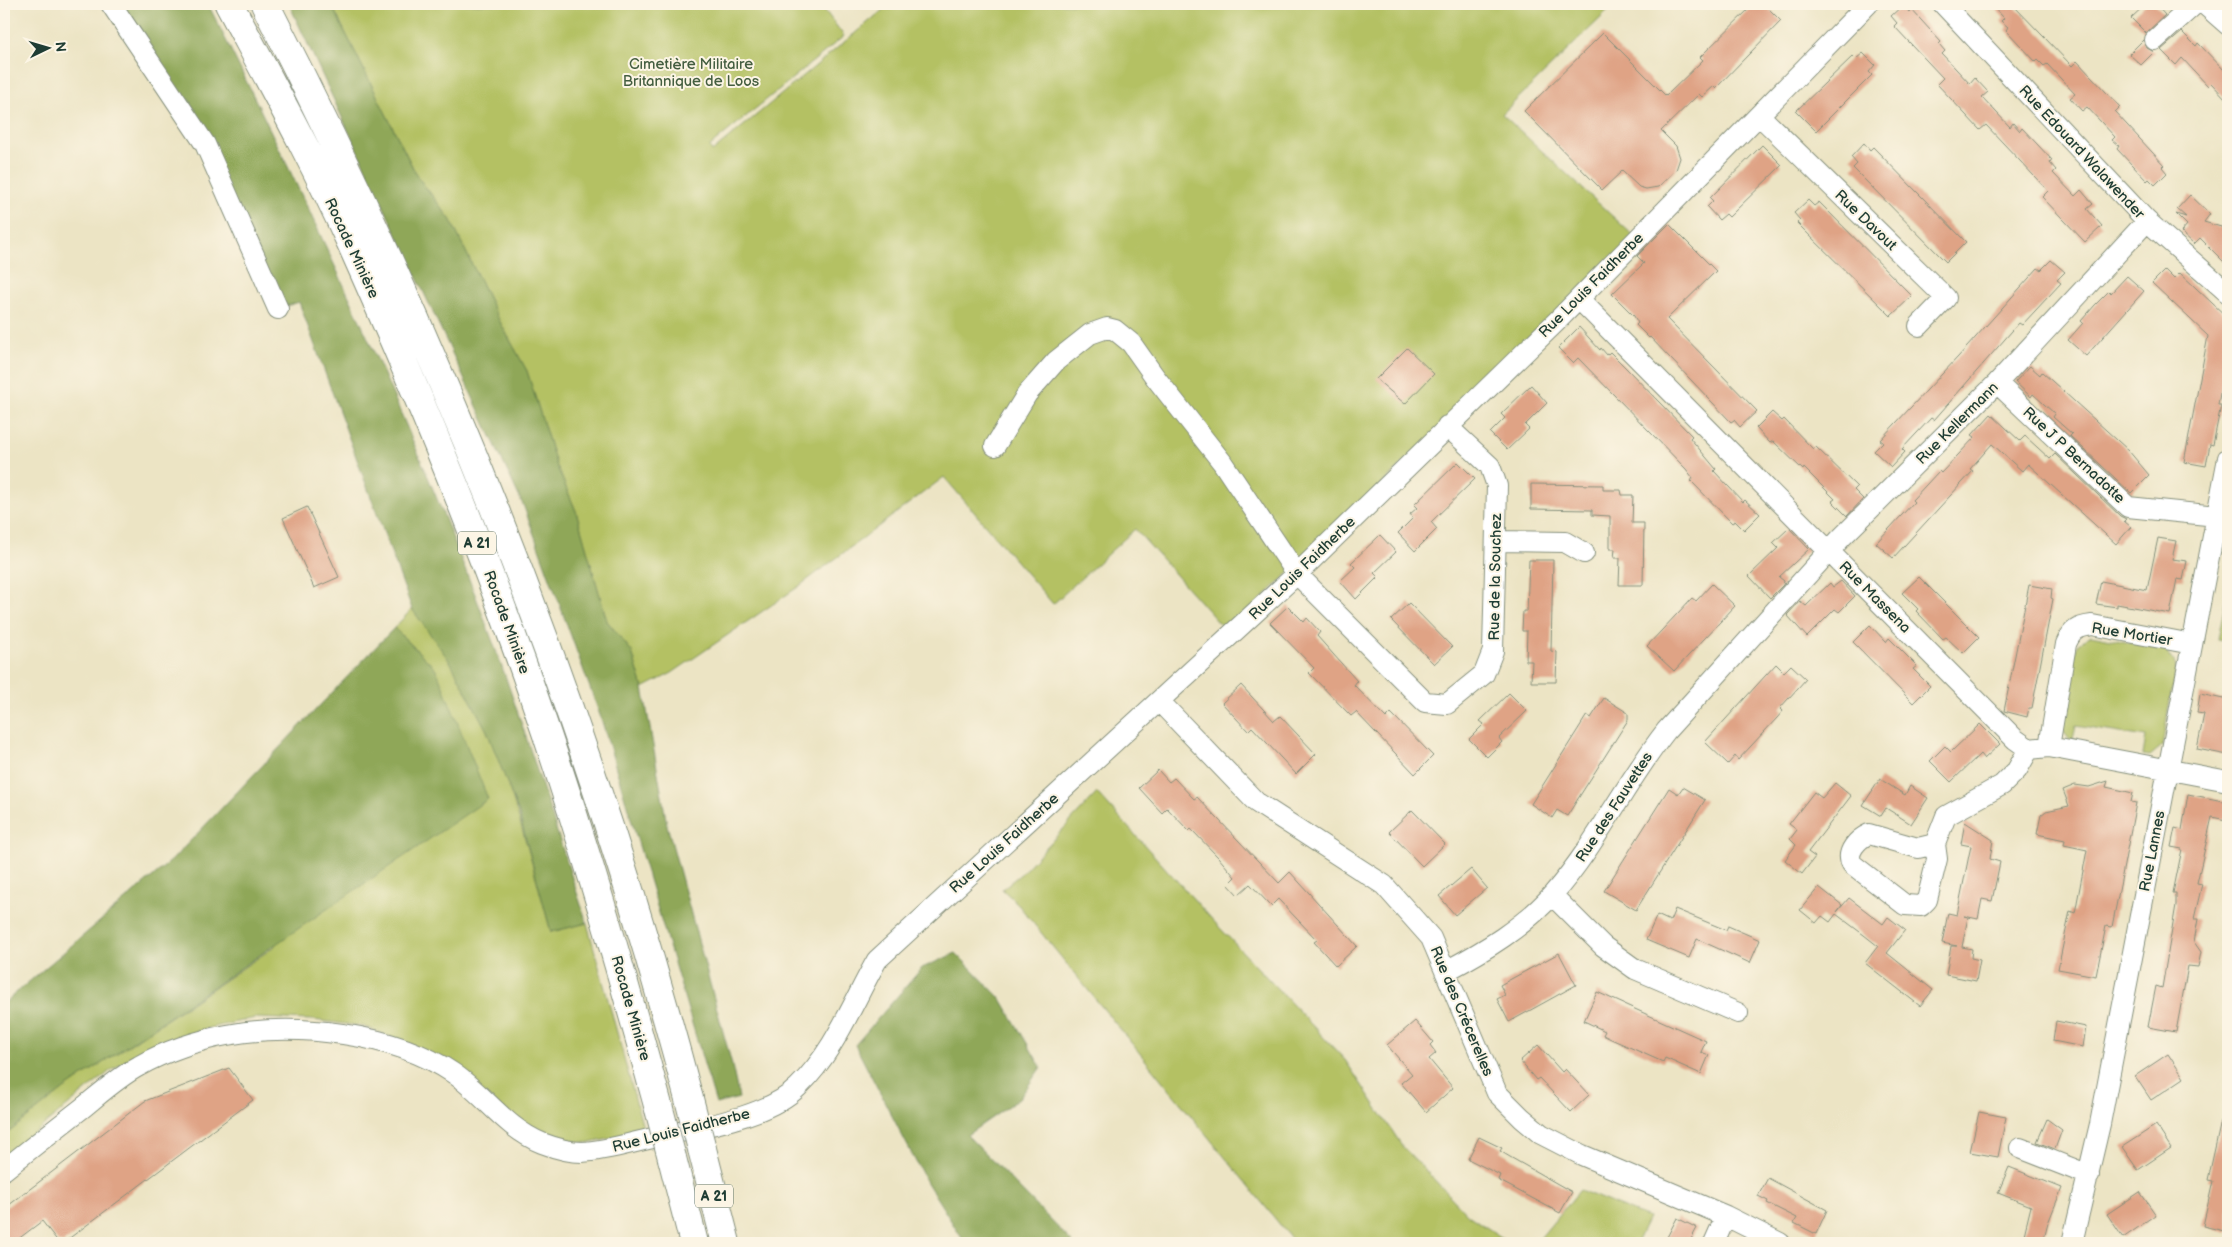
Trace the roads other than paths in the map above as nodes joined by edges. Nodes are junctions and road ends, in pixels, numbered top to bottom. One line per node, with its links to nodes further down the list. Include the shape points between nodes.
1 (111, 4): 14 (street, via 205,144)
2 (229, 4): 40 (highway, Rocade Minière / A 21, bridge, via 350,240 461,500 510,630 601,905)
3 (265, 4): 41 (highway, Rocade Minière / A 21, bridge, via 318,107 415,316 516,564 577,730 658,982)
4 (1868, 4): 10 (street, Rue Louis Faidherbe)
5 (1943, 4): 11 (street, Rue Edouard Walawender)
6 (2194, 4): 9 (street)
7 (2204, 4): 8 (street)
8 (2228, 25)
9 (2155, 40)
10 (1758, 115): 13 (street, Rue Louis Faidherbe); 15 (street, Rue Davout, via 1946,298)
11 (2148, 220): 12 (street, Rue Edouard Walawender); 16 (street, Rue Kellermann)
12 (2228, 293)
13 (1578, 299): 17 (street, Rue Louis Faidherbe); 22 (street, Rue Massena)
14 (278, 310)
15 (1919, 326)
16 (1998, 383): 20 (street, Rue J P Bernadotte, via 2128,507); 22 (street, Rue Kellermann)
17 (1447, 426): 21 (street, Rue de la Souchez, via 1490,466 1497,486); 24 (street, Rue Louis Faidherbe)
18 (995, 446): 24 (street, Rue de la Souchez, via 1027,394 1056,360 1090,334 1107,328 1116,330 1131,343 1222,462)
19 (2228, 458): 20 (street, Rue Lannes)
20 (2217, 516): 26 (street, Rue Lannes)
21 (1496, 541): 23 (street, via 1565,542); 24 (street, Rue de la Souchez, via 1493,651 1484,674 1447,704 1425,702)
22 (1830, 550): 25 (street, Rue Kellermann); 29 (street, Rue Massena, via 2015,739)
23 (1584, 553)
24 (1297, 574): 27 (street, Rue Louis Faidherbe)
25 (1765, 622): 33 (street, Rue des Fauvettes, via 1641,762 1582,857)
26 (2192, 644): 28 (street, Rue Mortier, via 2092,624 2071,632 2066,644); 30 (street, Rue Lannes)
27 (1160, 702): 34 (street, Rue des Crécerelles, via 1256,802 1384,884 1432,938); 37 (street, Rue Louis Faidherbe, via 877,960 836,1039 815,1069 795,1090 759,1111 603,1149 566,1151 516,1130 452,1073 410,1052 359,1037 261,1031 226,1035 140,1066)
28 (2049, 747): 29 (street); 30 (street)
29 (2029, 749): 32 (street, via 2017,770 2002,785 1946,816)
30 (2168, 770): 31 (street); 38 (street, Rue Lannes)
31 (2228, 781)
32 (1935, 844): 32 (street, via 1918,848 1869,834 1850,852 1849,858 1852,864 1900,902 1915,907 1927,900 1937,859)
33 (1552, 895): 34 (street, Rue des Fauvettes, via 1513,930); 35 (street, via 1604,946 1635,969)
34 (1446, 971): 39 (street, Rue des Crécerelles, via 1497,1093 1528,1124 1582,1155)
35 (1738, 1013)
36 (2020, 1148): 38 (street)
37 (4, 1170)
38 (2088, 1175): 44 (street, Rue Lannes)
39 (1726, 1216): 42 (street); 43 (street, Rue des Crécerelles)
40 (694, 1243)
41 (726, 1243)
42 (1714, 1243)
43 (1780, 1243)
44 (2072, 1243)

